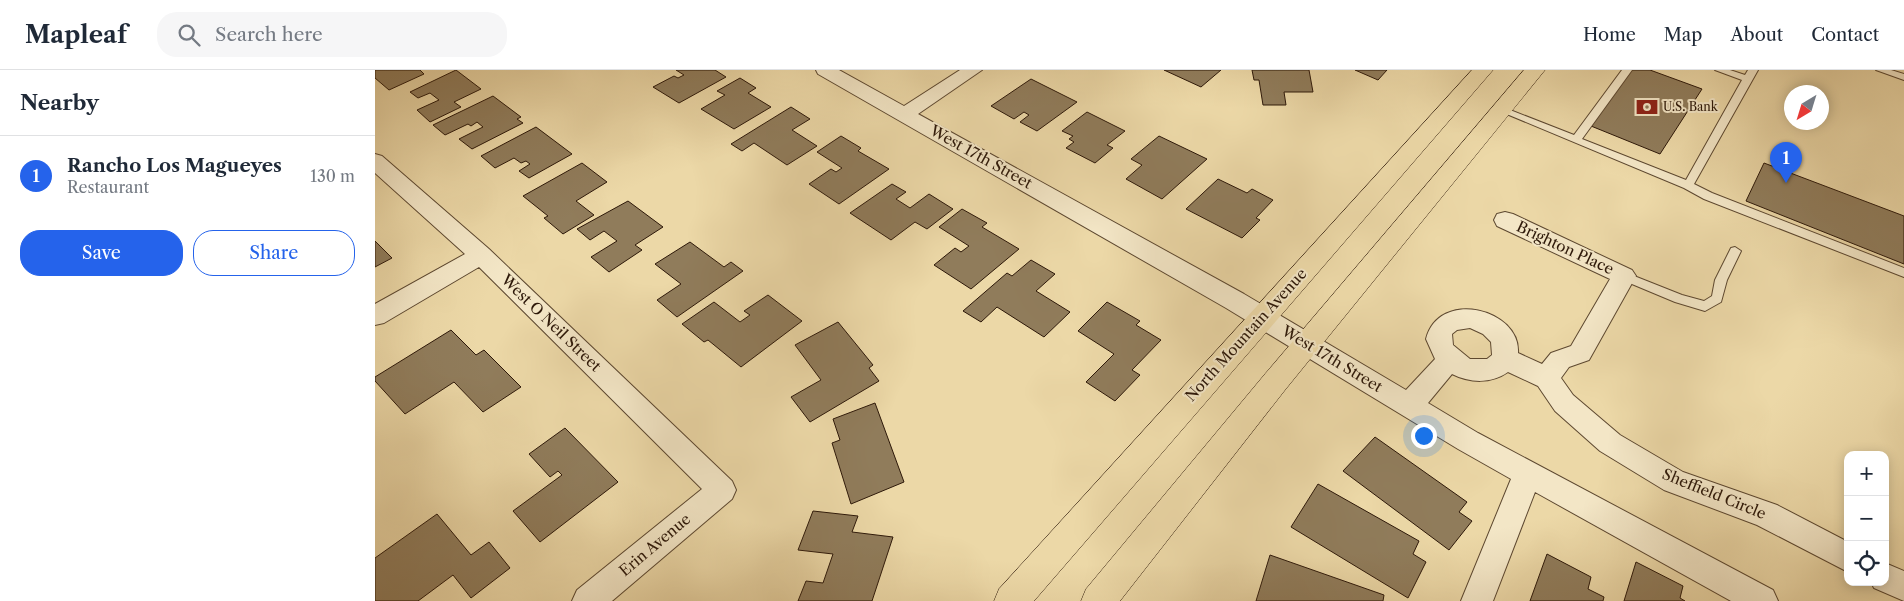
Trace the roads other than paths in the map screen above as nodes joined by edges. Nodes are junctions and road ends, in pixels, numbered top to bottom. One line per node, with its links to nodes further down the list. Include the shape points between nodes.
1 (825, 70): 11 (street, West 17th Street)
2 (973, 70): 11 (street)
3 (1483, 70): 21 (main road, North Mountain Avenue)
4 (1535, 70): 10 (main road)
5 (1627, 70): 12 (lane)
6 (1720, 70): 8 (lane)
7 (1881, 70): 9 (lane)
8 (1750, 75): 14 (lane)
9 (1904, 77)
10 (1502, 110): 12 (lane); 22 (main road)
11 (905, 114): 21 (street, West 17th Street)
12 (1576, 140): 14 (lane)
13 (375, 161): 17 (street, West O Neil Street)
14 (1688, 185): 18 (lane, via 1708,196)
15 (1505, 220): 19 (street, Brighton Place)
16 (1735, 251): 19 (lane, via 1721,280 1717,299 1705,306)
17 (481, 255): 20 (street); 28 (street, West O Neil Street)
18 (1904, 273)
19 (1624, 276): 25 (street, via 1580,353 1560,360)
20 (375, 316)
21 (1262, 317): 22 (street, West 17th Street); 33 (main road, North Mountain Avenue)
22 (1308, 343): 26 (street, West 17th Street); 34 (main road)
23 (1505, 359): 24 (street, via 1498,366 1481,371 1461,367); 24 (street, via 1507,349 1495,329 1470,318 1457,318 1447,322 1438,339); 25 (street)
24 (1449, 360): 26 (street)
25 (1547, 378): 29 (street, Sheffield Circle, via 1564,403 1610,443 1674,481 1767,515)
26 (1409, 406): 27 (street, West 17th Street)
27 (1529, 472): 35 (street); 36 (street, West 17th Street)
28 (722, 490): 32 (street, Erin Avenue)
29 (1844, 556)
30 (1889, 580): 31 (street)
31 (1904, 588)
32 (588, 601)
33 (1011, 601)
34 (1097, 601)
35 (1477, 601)
36 (1762, 601)

